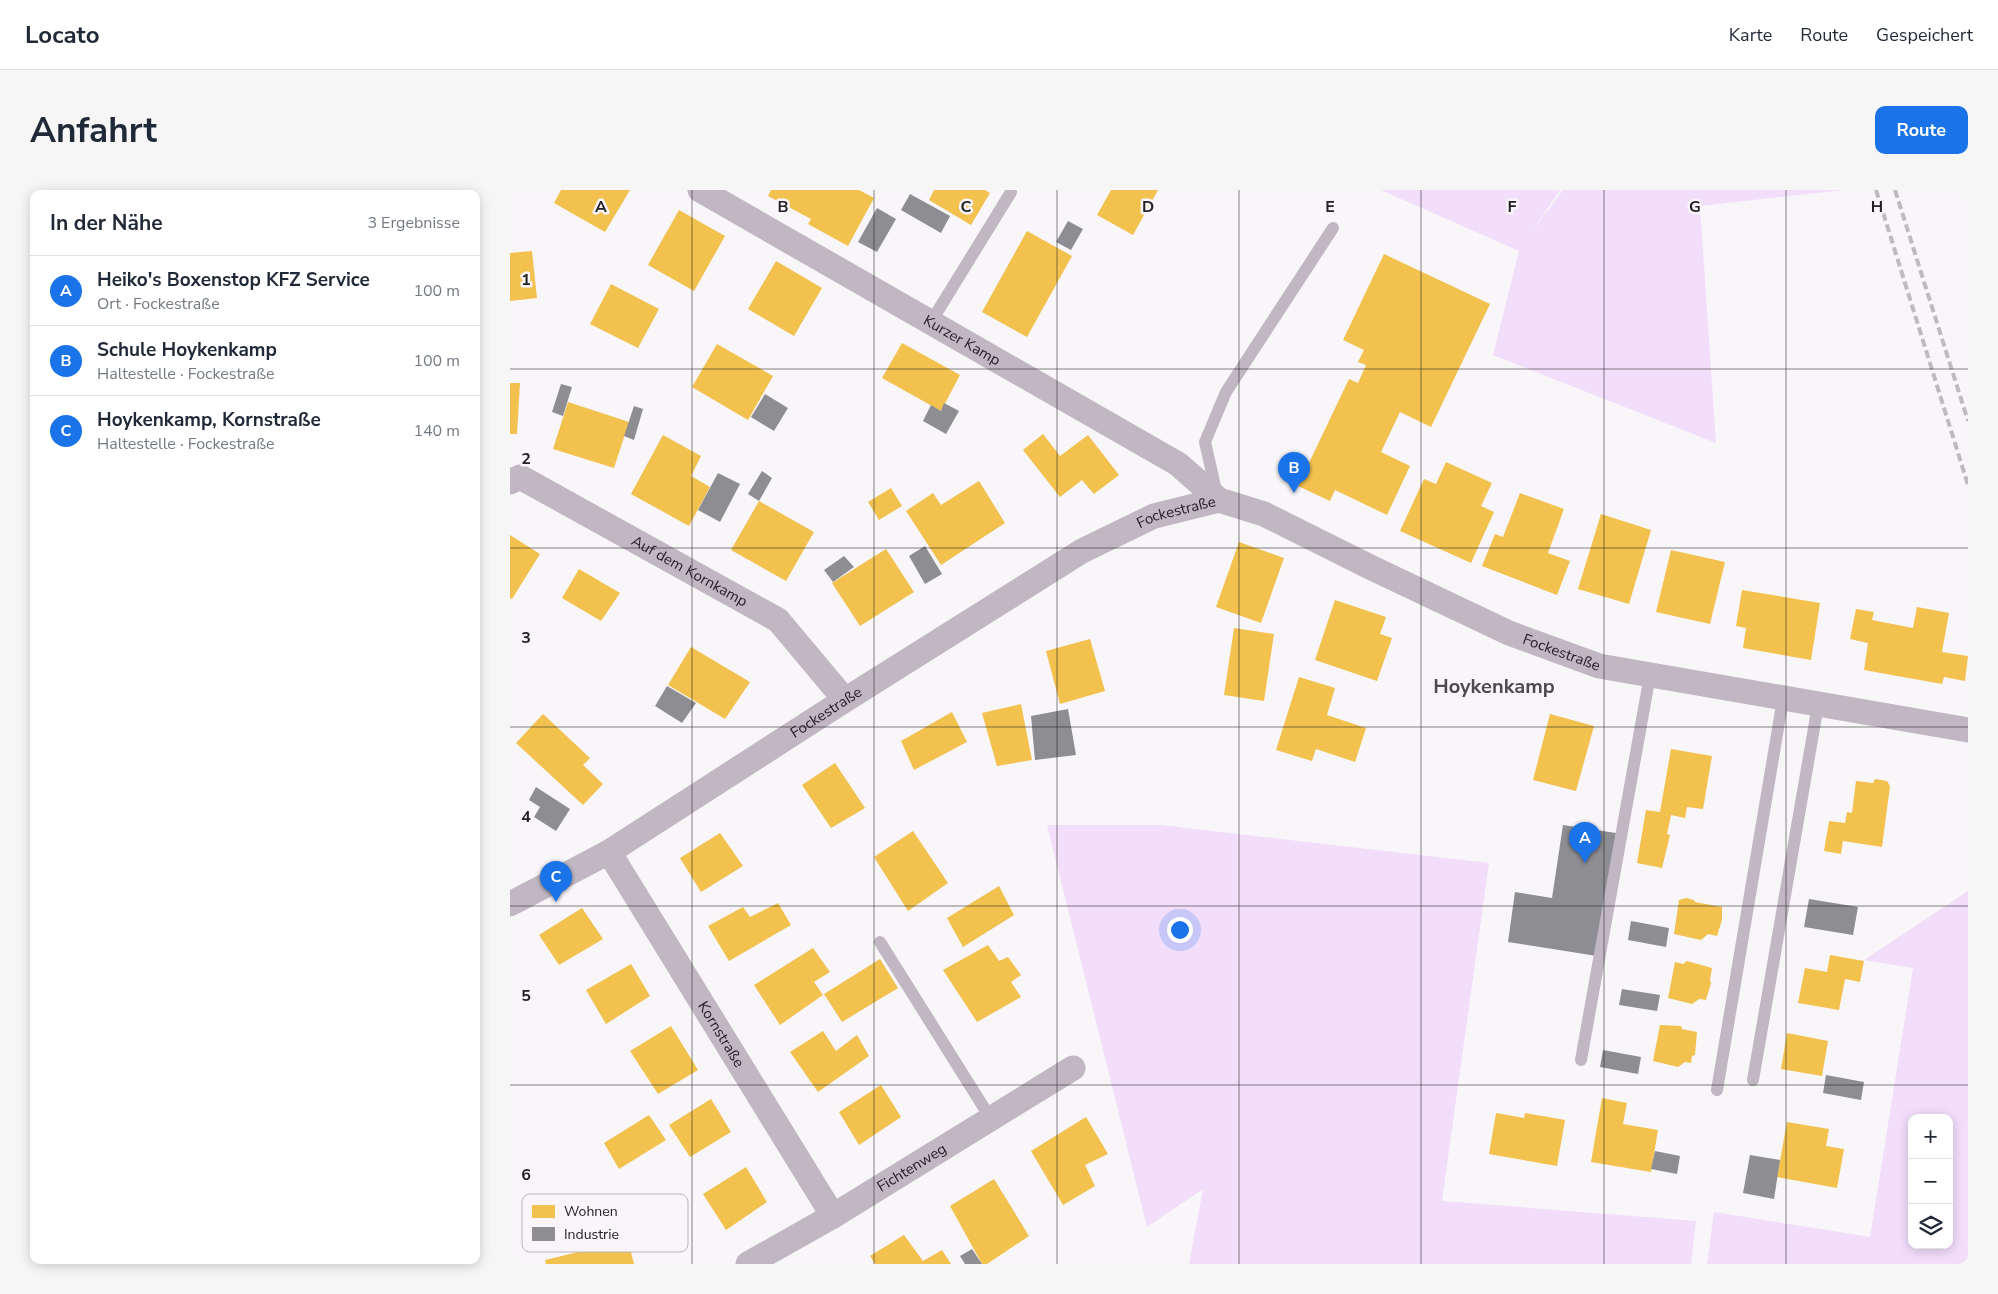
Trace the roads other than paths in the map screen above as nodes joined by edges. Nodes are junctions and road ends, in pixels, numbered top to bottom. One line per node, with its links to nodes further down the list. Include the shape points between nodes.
1 (700, 190): 4 (street, Kurzer Kamp)
2 (1011, 192): 4 (lane)
3 (1333, 228): 6 (lane, via 1226,392 1205,442)
4 (931, 322): 6 (street, Kurzer Kamp, via 1178,464)
5 (510, 482): 9 (street, Auf dem Kornkamp, via 520,477 778,620)
6 (1219, 500): 7 (street, Fockestraße, via 1264,514 1509,632 1599,666); 9 (street, Fockestraße, via 1154,516 1082,551)
7 (1650, 675): 8 (street, Fockestraße); 15 (lane)
8 (1783, 699): 10 (street, Fockestraße); 18 (lane)
9 (845, 700): 12 (street, Fockestraße)
10 (1818, 705): 11 (street, Fockestraße); 17 (lane)
11 (1968, 730)
12 (609, 852): 13 (street, Fockestraße); 20 (street, Kornstraße)
13 (510, 904)
14 (880, 942): 19 (lane)
15 (1582, 1060)
16 (1072, 1068): 19 (street, Fichtenweg)
17 (1753, 1080)
18 (1717, 1090)
19 (990, 1119): 20 (street, Fichtenweg)
20 (833, 1216): 21 (street, Fichtenweg)
21 (748, 1264)

